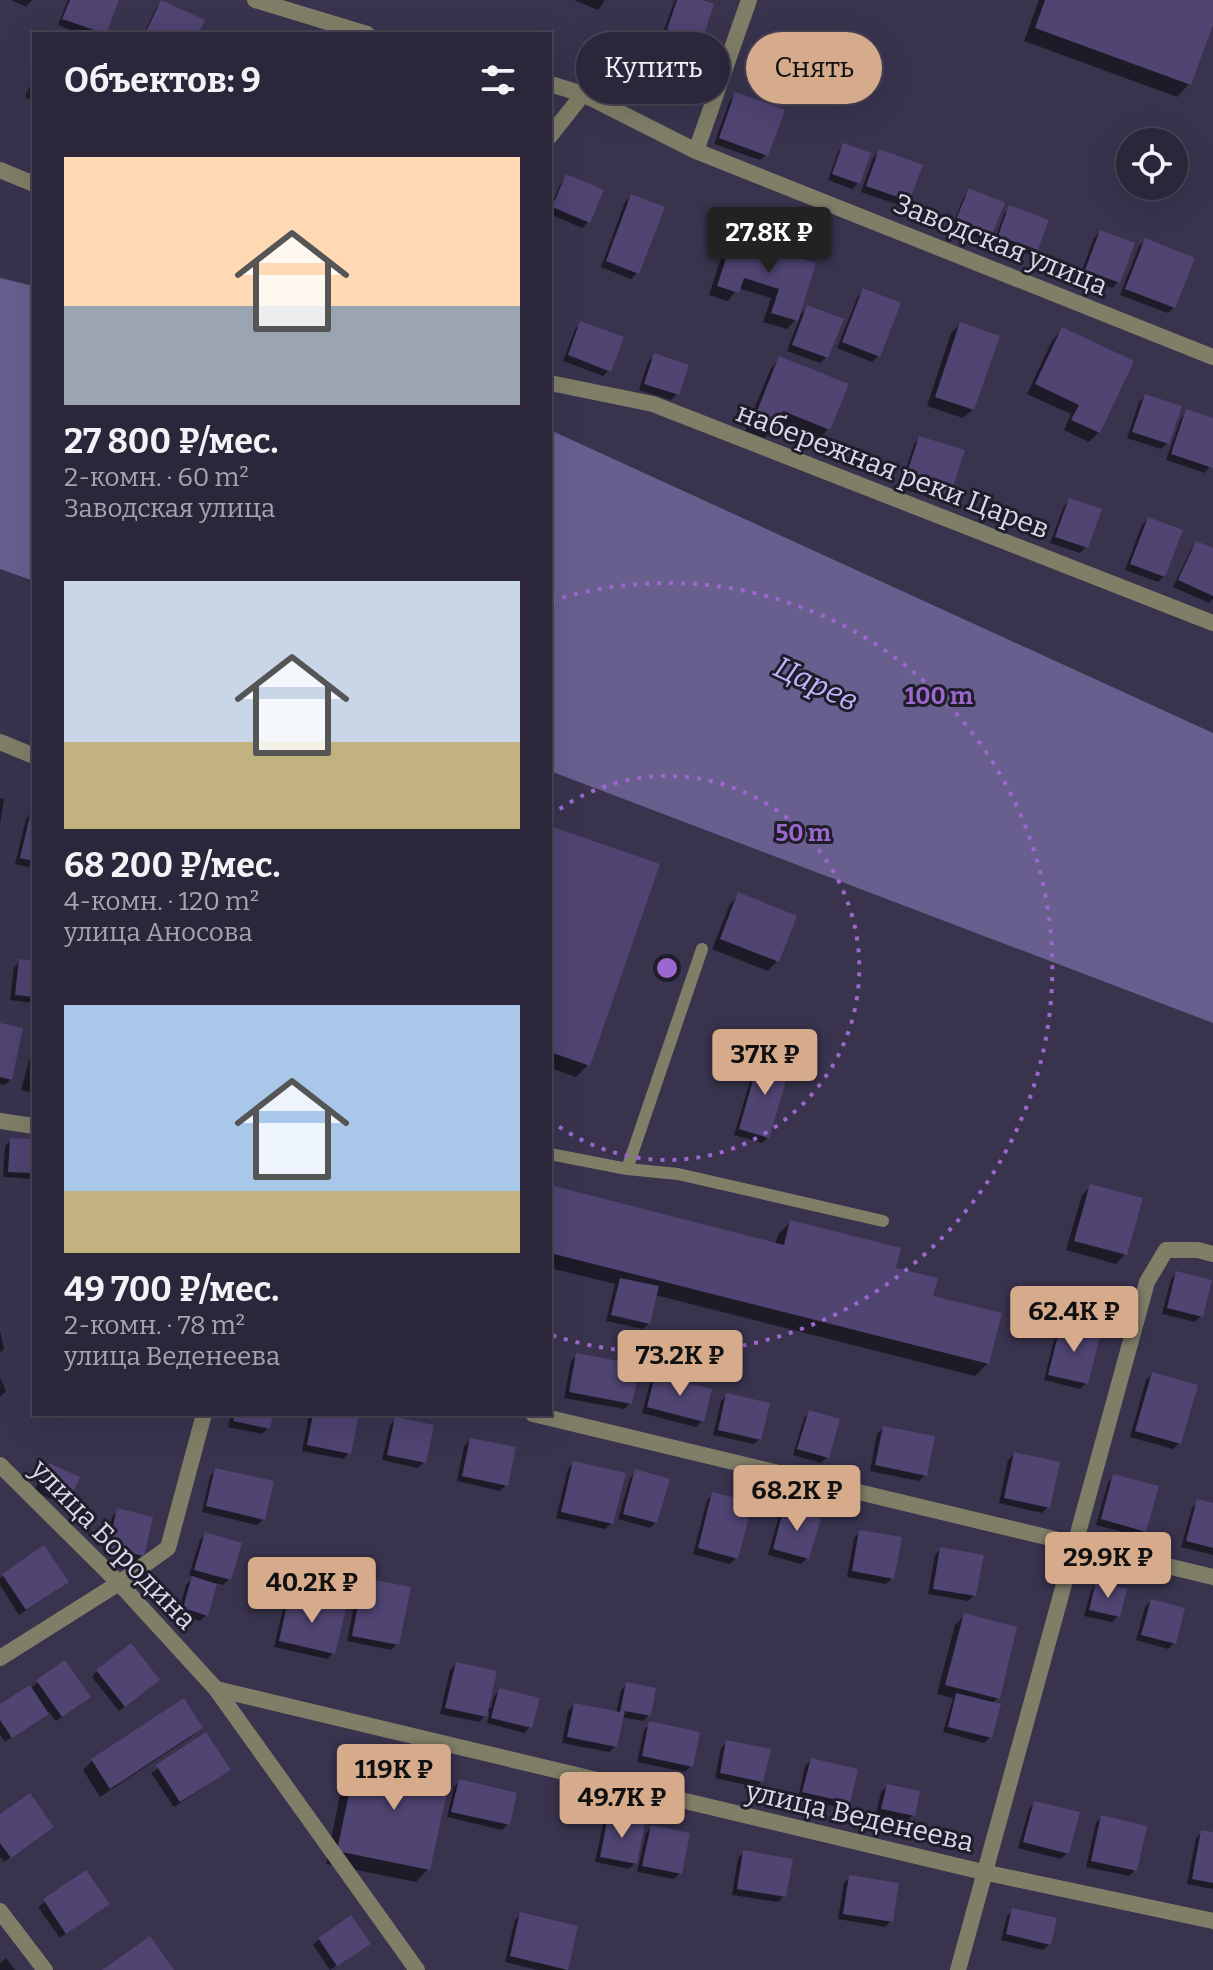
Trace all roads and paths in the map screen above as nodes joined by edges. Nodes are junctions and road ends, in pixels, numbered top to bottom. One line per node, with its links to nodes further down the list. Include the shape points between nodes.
1 (255, 0): 3 (street)
2 (749, 0): 9 (street)
3 (360, 32)
4 (552, 85): 5 (street, Заводская улица)
5 (576, 92)
6 (576, 103): 8 (street)
7 (603, 104): 9 (street, Заводская улица)
8 (552, 133)
9 (696, 151): 12 (street, Заводская улица)
10 (0, 170): 11 (street)
11 (32, 183)
12 (1213, 357)
13 (552, 383): 14 (street, набережная реки Царев, via 653,404)
14 (1213, 623)
15 (0, 742): 16 (street)
16 (32, 755)
17 (702, 949): 21 (lane)
18 (0, 1121): 19 (street)
19 (32, 1126)
20 (552, 1154): 21 (lane)
21 (627, 1169): 22 (lane, via 678,1174)
22 (883, 1221)
23 (1206, 1252): 27 (street, via 1166,1250 1147,1282)
24 (203, 1416): 29 (street, via 168,1548)
25 (541, 1416): 27 (street)
26 (0, 1465): 29 (street, улица Бородина)
27 (1073, 1543): 28 (street); 32 (street)
28 (1213, 1577)
29 (119, 1583): 30 (street); 31 (street, улица Бородина)
30 (0, 1658)
31 (216, 1689): 32 (street, улица Веденеева); 36 (street, улица Бородина)
32 (983, 1872): 34 (street, улица Веденеева); 37 (street)
33 (0, 1911): 35 (street)
34 (1213, 1921)
35 (45, 1970)
36 (417, 1970)
37 (958, 1970)

